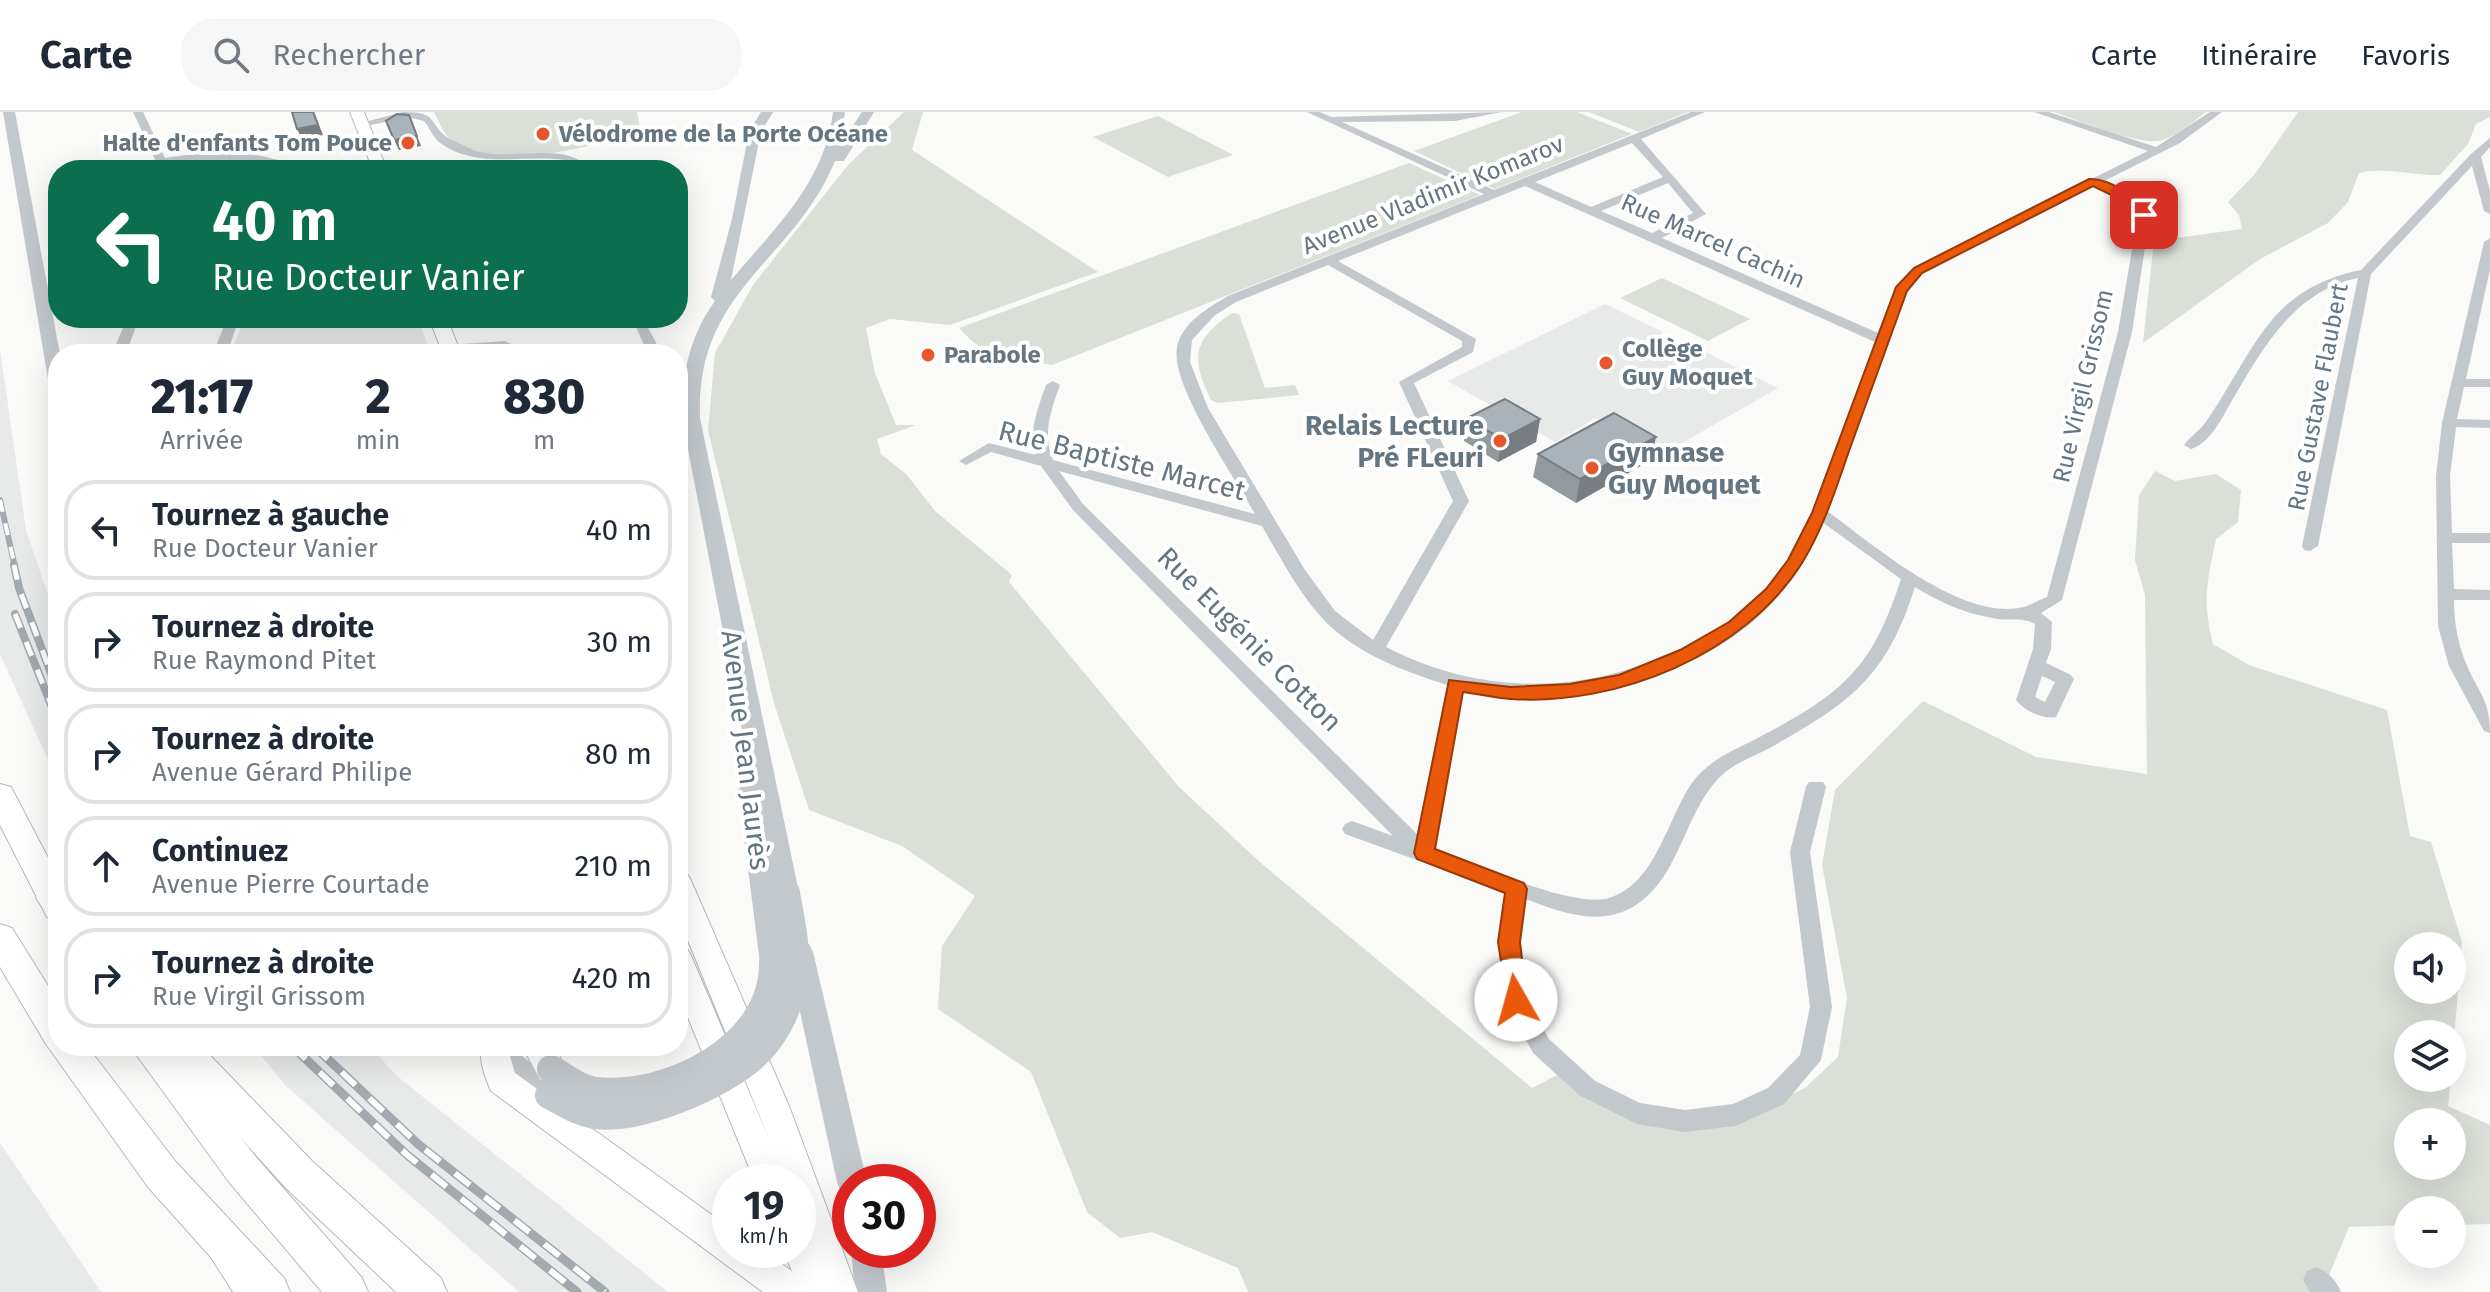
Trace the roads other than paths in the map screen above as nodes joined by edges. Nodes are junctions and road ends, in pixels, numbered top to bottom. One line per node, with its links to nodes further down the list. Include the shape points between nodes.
1 (9, 112): 36 (street)
2 (138, 112): 19 (street)
3 (767, 112): 35 (street, via 755,132)
4 (839, 112): 24 (street, via 840,135)
5 (868, 112): 24 (street)
6 (1312, 112): 14 (street)
7 (1497, 112): 12 (street, via 1448,117)
8 (1700, 112): 15 (street, Avenue Vladimir Komarov)
9 (2039, 112): 17 (street)
10 (2217, 112): 17 (street, via 2196,130)
11 (412, 113): 13 (street); 23 (street, via 428,119 442,139 474,154)
12 (1367, 113): 14 (street)
13 (360, 118): 22 (main road)
14 (1330, 120): 28 (street)
15 (1632, 139): 25 (street); 26 (street, Avenue Vladimir Komarov)
16 (2490, 141): 18 (street, Rue Gustave Flaubert)
17 (2156, 150): 27 (street)
18 (2475, 156): 30 (street); 34 (street, Rue Gustave Flaubert)
19 (161, 160)
20 (185, 160): 21 (street)
21 (238, 160)
22 (376, 160)
23 (574, 160)
24 (825, 174): 35 (street)
25 (1671, 178): 29 (street); 31 (street, via 1700,214)
26 (1526, 182): 28 (street, Avenue Vladimir Komarov); 29 (street, Rue Marcel Cachin)
27 (2093, 182): 37 (street, via 1918,270 1901,290); 55 (street, Rue Virgil Grissom, via 2132,200 2144,215 2125,332 2054,600)
28 (1493, 194): 33 (street, Avenue Vladimir Komarov)
29 (1591, 211): 31 (street, Rue Marcel Cachin)
30 (2490, 211)
31 (1652, 238): 37 (street, Rue Marcel Cachin)
32 (2490, 242): 38 (street)
33 (1329, 261): 47 (street, Avenue Vladimir Komarov, via 1232,299 1198,322 1184,345 1185,376); 56 (street, via 1469,339 1468,349 1406,382 1461,501)
34 (2365, 273): 43 (street, via 2343,275 2305,293 2283,313 2252,354 2205,435); 50 (street, Rue Gustave Flaubert)
35 (719, 306): 54 (street, via 705,331 690,385 696,458)
36 (48, 325)
37 (1882, 340): 46 (street)
38 (2459, 383): 39 (street); 41 (street)
39 (2490, 383)
40 (1053, 385): 45 (street, Rue Eugénie Cotton, via 1038,424)
41 (2449, 423): 42 (street); 48 (street)
42 (2490, 424)
43 (2191, 445)
44 (966, 461): 45 (street, Rue Baptiste Marcet, via 989,447)
45 (1044, 463): 47 (street, Rue Baptiste Marcet); 63 (street, Rue Eugénie Cotton, via 1078,507)
46 (1819, 513): 51 (street); 58 (street, via 1772,593 1735,626 1686,654 1623,681 1570,691 1511,693)
47 (1269, 523): 56 (street, via 1324,609)
48 (2444, 538): 49 (street); 52 (street)
49 (2490, 538)
50 (2310, 546)
51 (1910, 576): 55 (street, via 1972,609); 65 (street, via 1890,638 1876,662 1839,699 1716,769 1689,801 1652,880 1631,900 1604,909 1569,906)
52 (2445, 594): 53 (street); 59 (street, via 2446,626 2458,666)
53 (2490, 595)
54 (727, 602): 66 (street, Avenue Jean Jaurès); 77 (street, Avenue Jean Jaurès, bridge, via 773,990 759,1017 732,1046 661,1085 591,1091)
55 (2028, 613): 57 (street, via 2044,622)
56 (1376, 650): 58 (street)
57 (2036, 666)
58 (1456, 684): 63 (street)
59 (2490, 726)
60 (1816, 787): 65 (street, via 1800,852 1821,1007 1810,1060 1776,1096 1735,1115 1685,1121 1637,1113 1587,1088 1541,1046 1516,1000 1509,942)
61 (0, 795): 64 (main road)
62 (1352, 829): 63 (street)
63 (1424, 853): 65 (street)
64 (48, 888)
65 (1516, 889)
66 (786, 893): 77 (street, bridge, via 793,983 772,1035 751,1059 718,1079 642,1109 599,1115 584,1112); 79 (street)
67 (688, 931): 69 (main road)
68 (0, 938): 71 (main road)
69 (693, 955): 91 (main road, via 773,1106)
70 (688, 992): 78 (main road)
71 (48, 1017)
72 (74, 1056): 81 (main road, via 160,1173)
73 (156, 1056): 87 (main road, via 242,1169)
74 (188, 1056): 88 (main road)
75 (495, 1056): 80 (main road, via 502,1081)
76 (511, 1056): 77 (street)
77 (546, 1070)
78 (763, 1164)
79 (848, 1164)
80 (712, 1234)
81 (227, 1251): 85 (main road); 86 (main road)
82 (759, 1268): 89 (main road)
83 (808, 1268): 90 (main road)
84 (868, 1268): 92 (street)
85 (257, 1292)
86 (270, 1292)
87 (348, 1292)
88 (427, 1292)
89 (792, 1292)
90 (818, 1292)
91 (841, 1292)
92 (871, 1292)

